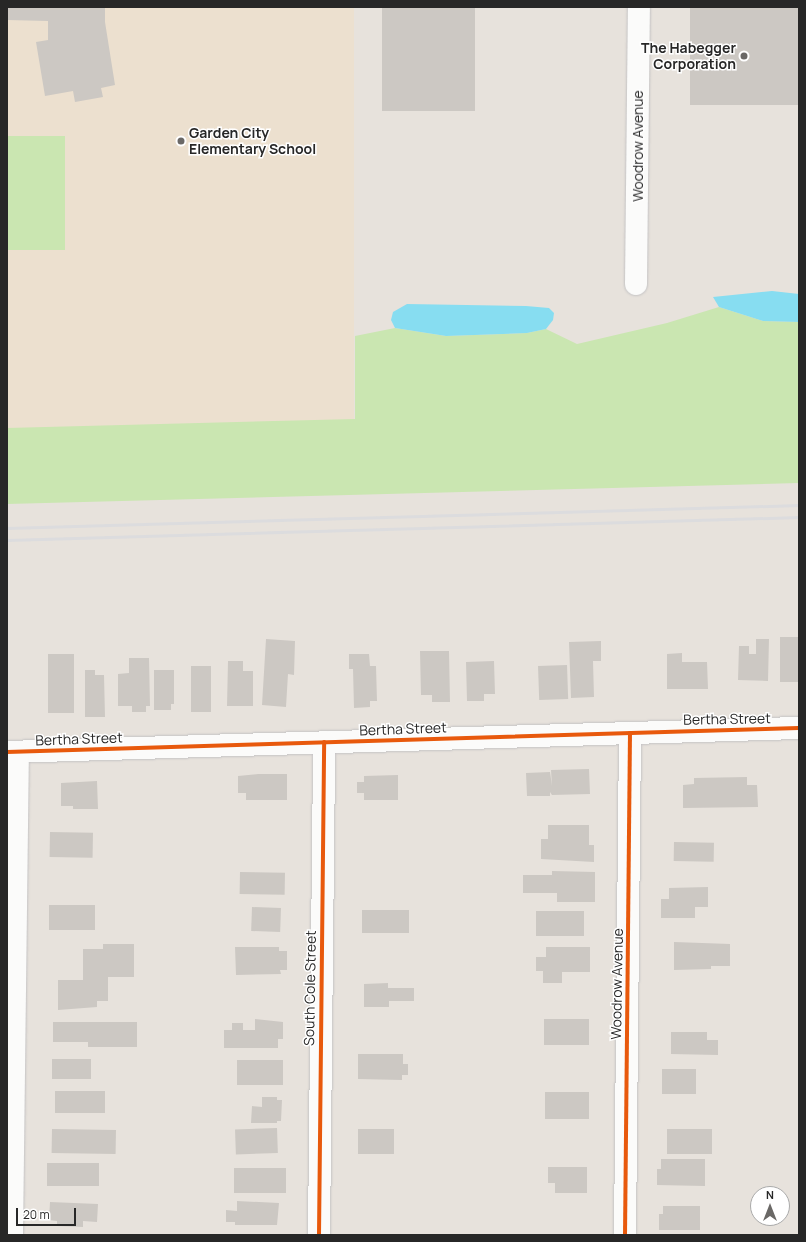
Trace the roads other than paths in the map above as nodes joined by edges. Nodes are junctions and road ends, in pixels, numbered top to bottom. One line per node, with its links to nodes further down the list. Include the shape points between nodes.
1 (639, 7): 2 (street, Woodrow Avenue)
2 (636, 284)
3 (799, 728): 4 (street, Bertha Street)
4 (630, 732): 5 (street, Bertha Street); 9 (street, Woodrow Avenue)
5 (324, 742): 6 (street, Bertha Street); 8 (street, South Cole Street)
6 (12, 752): 7 (street)
7 (12, 1235)
8 (319, 1235)
9 (625, 1235)

